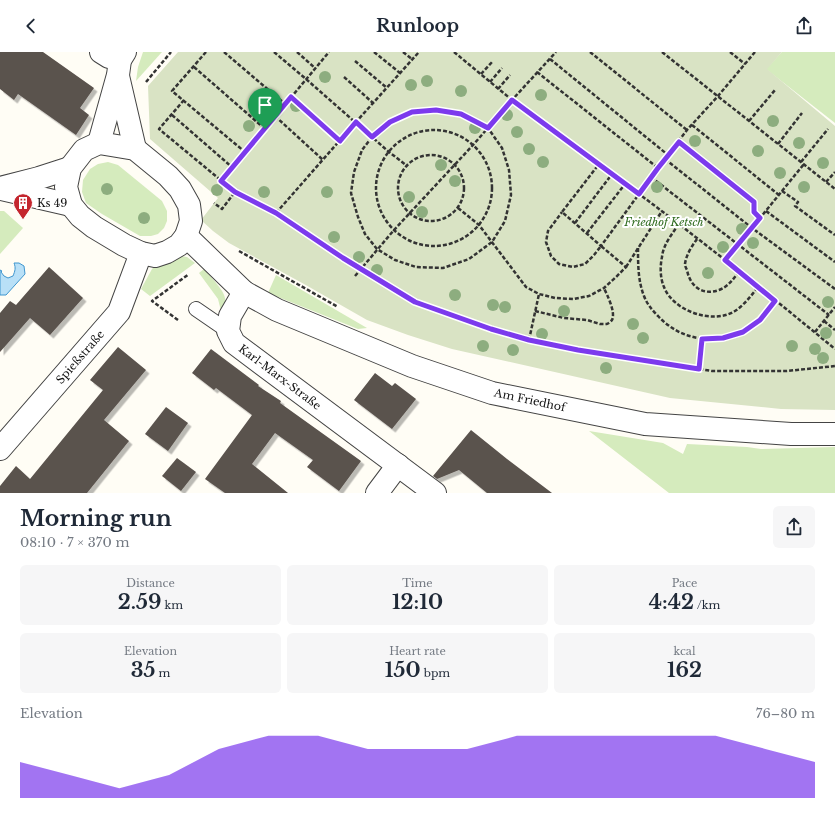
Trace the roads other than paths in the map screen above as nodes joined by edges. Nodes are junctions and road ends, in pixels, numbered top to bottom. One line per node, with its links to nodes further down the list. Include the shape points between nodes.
1 (116, 60): 2 (street); 3 (street)
2 (99, 143): 3 (street); 4 (street, via 84,150)
3 (135, 149): 7 (street, via 180,189 189,205 191,221)
4 (70, 168): 5 (street); 6 (street, via 66,187)
5 (0, 188): 6 (street)
6 (70, 205): 8 (street, via 94,227)
7 (186, 236): 8 (street, via 179,245 167,252 155,256); 9 (street)
8 (141, 253): 13 (street, Spießstraße, via 120,312)
9 (244, 292): 11 (street, via 230,316); 12 (street, Am Friedhof, via 277,310 412,366 492,393 645,424 791,434)
10 (196, 309): 11 (lane)
11 (228, 331): 14 (street, Karl-Marx-Straße, via 234,342)
12 (835, 434)
13 (0, 449)
14 (398, 465): 15 (street); 16 (street, Karl-Marx-Straße)
15 (378, 493)
16 (436, 493)

